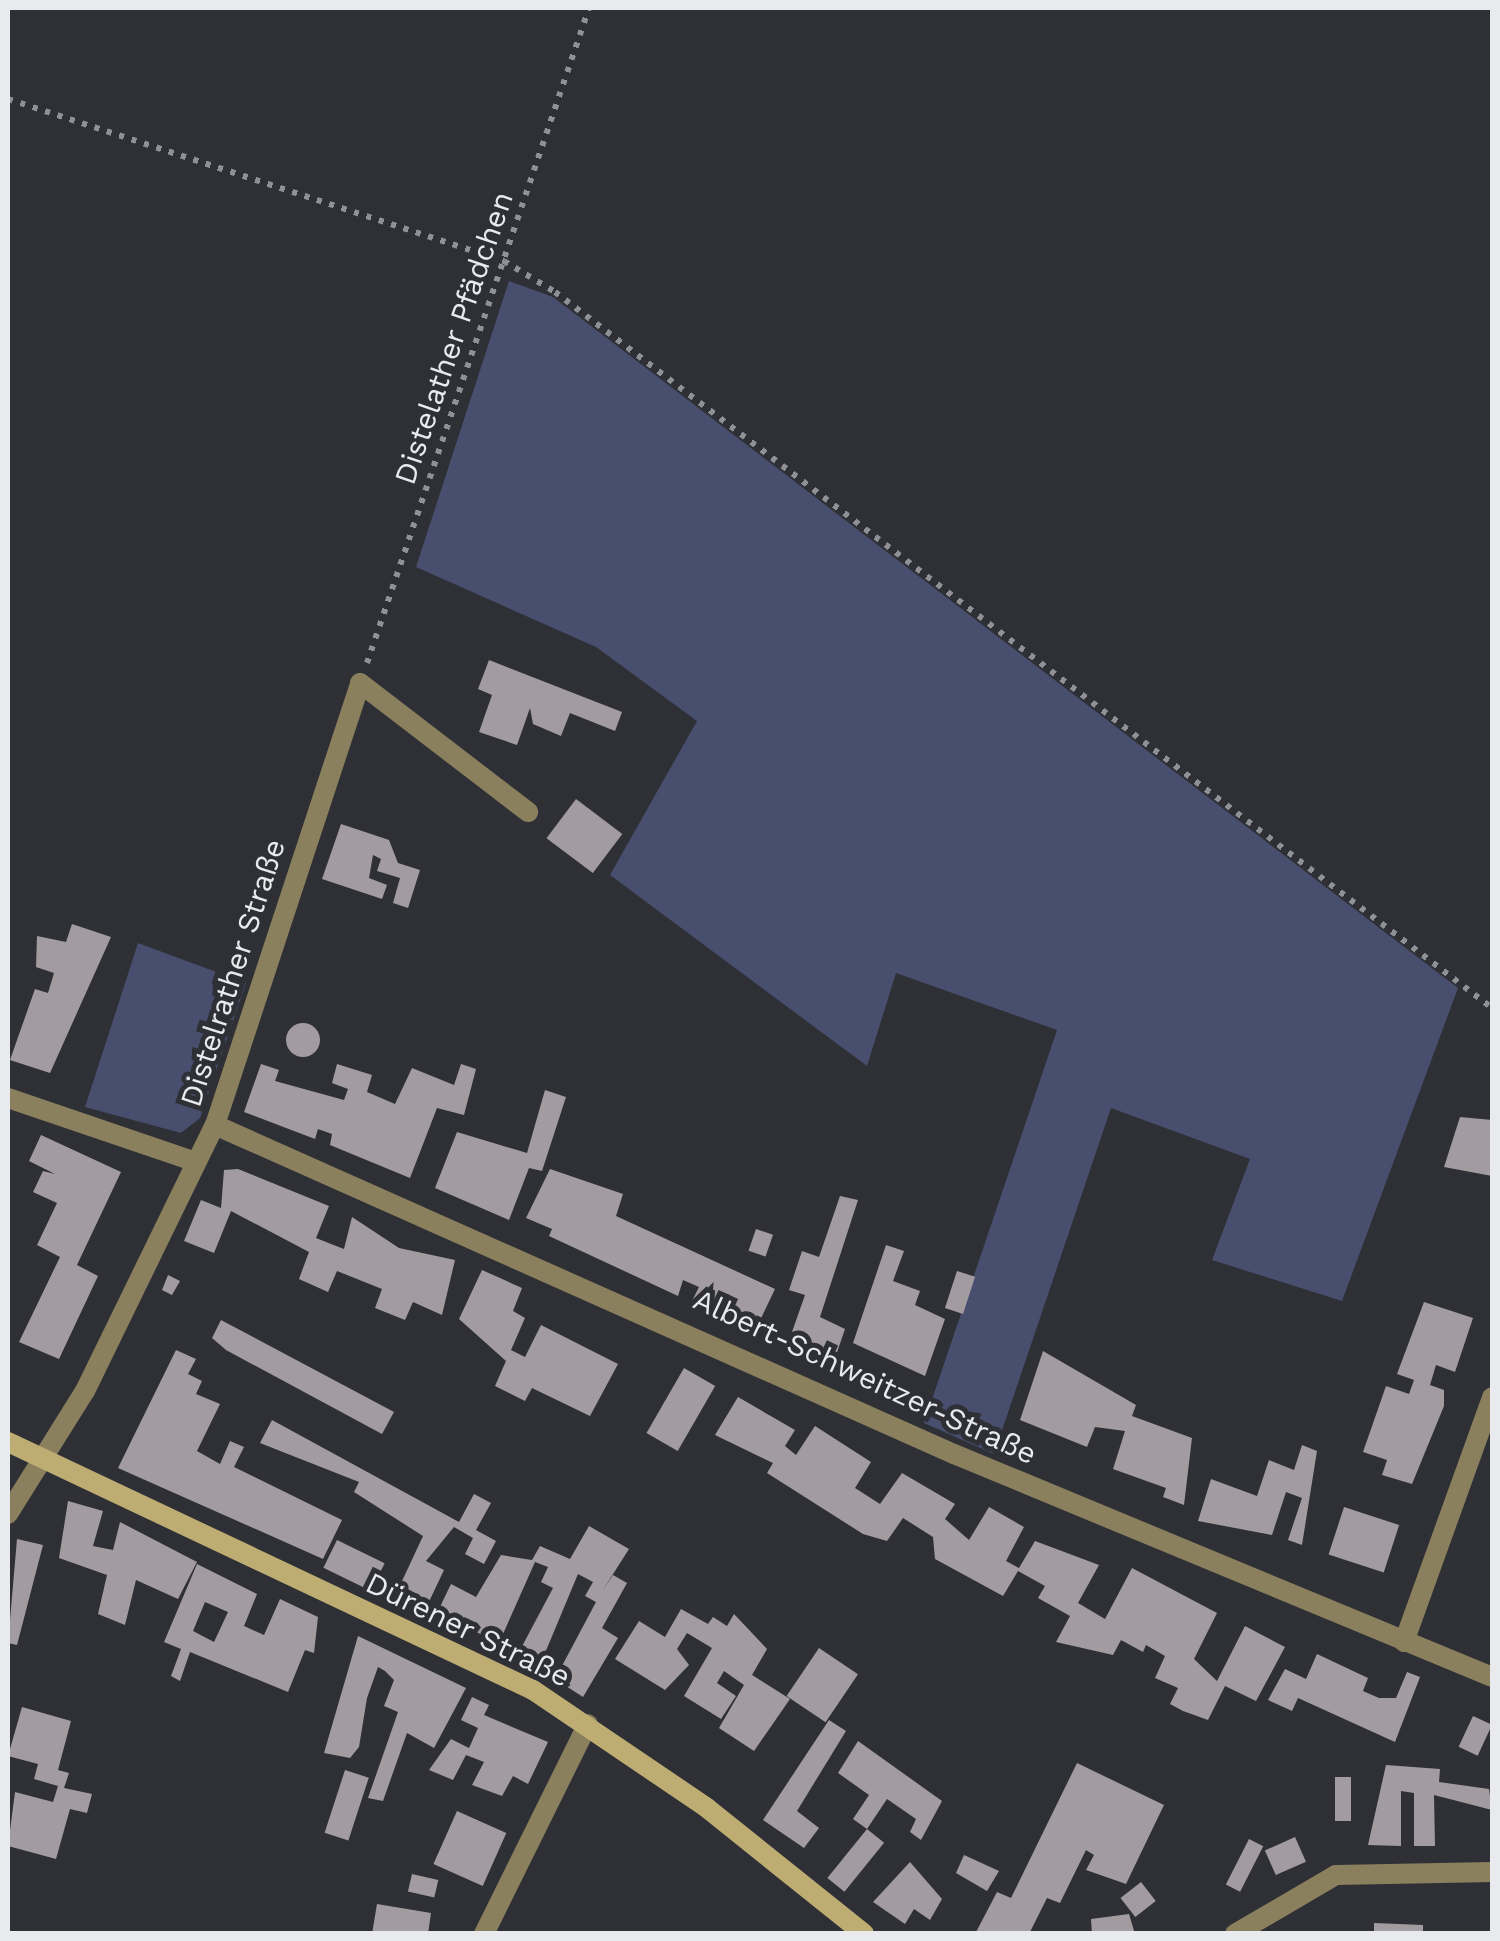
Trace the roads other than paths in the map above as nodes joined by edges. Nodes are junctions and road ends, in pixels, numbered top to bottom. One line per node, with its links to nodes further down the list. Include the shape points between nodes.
1 (528, 812): 3 (street, Distelrather Straße, via 360,683)
2 (8, 1098): 4 (street)
3 (216, 1125): 4 (street, Distelrather Straße); 9 (street, Albert-Schweitzer-Straße, via 954,1454)
4 (196, 1162): 7 (street, Distelrather Straße)
5 (1492, 1397): 9 (street)
6 (8, 1442): 7 (main road, Dürener Straße)
7 (47, 1462): 8 (street, Distelrather Straße); 11 (main road, Dürener Straße, via 497,1671)
8 (8, 1514)
9 (1404, 1642): 10 (street, Albert-Schweitzer-Straße)
10 (1492, 1677)
11 (588, 1724): 13 (street); 14 (main road, Dürener Straße)
12 (1492, 1872): 15 (street, via 1336,1875)
13 (484, 1934)
14 (864, 1934)
15 (1235, 1934)

